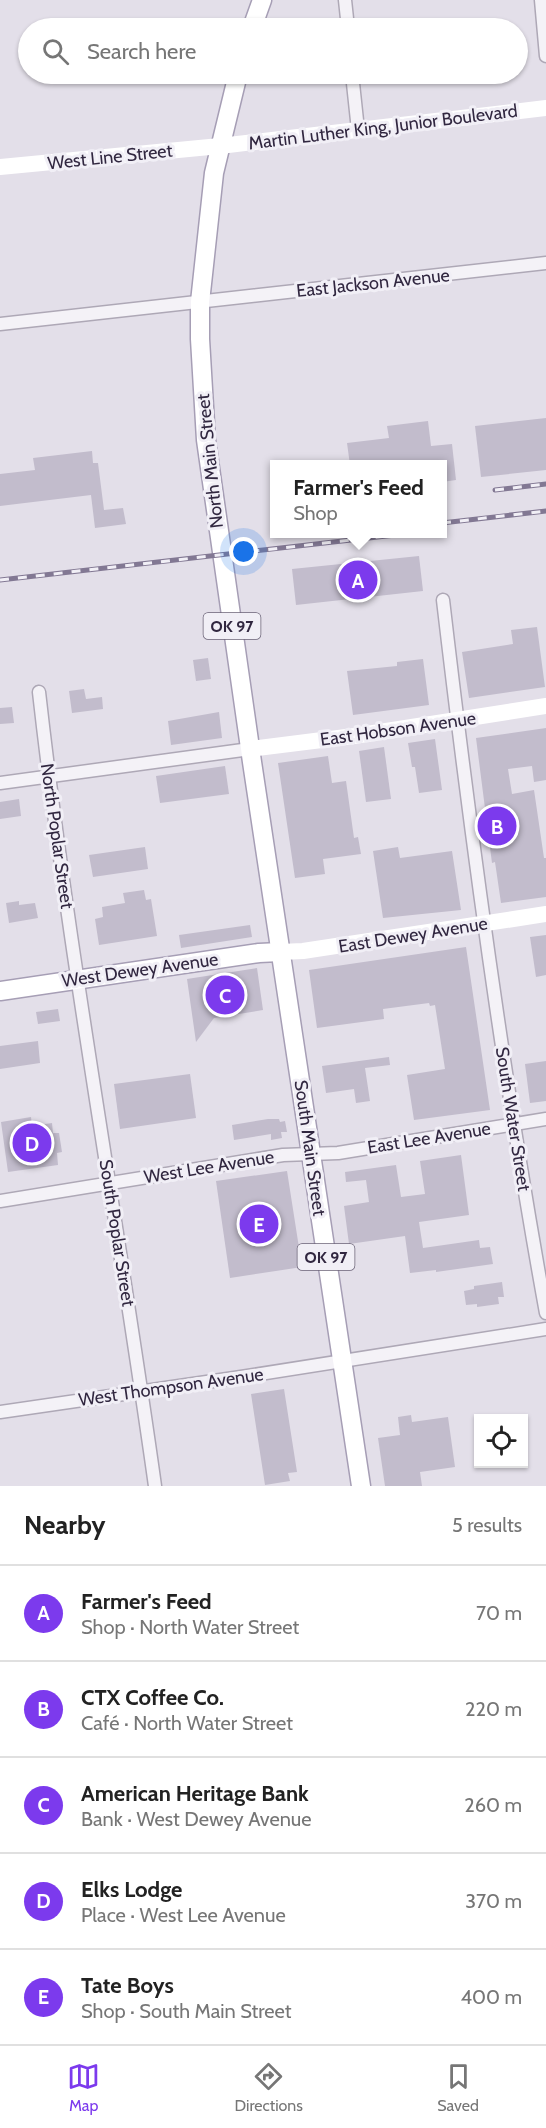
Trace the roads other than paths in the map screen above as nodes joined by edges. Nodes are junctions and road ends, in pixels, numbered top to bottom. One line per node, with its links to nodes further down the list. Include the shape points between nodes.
1 (262, 0): 4 (main road)
2 (345, 0): 5 (street)
3 (541, 0): 6 (street)
4 (256, 18)
5 (347, 18)
6 (546, 56)
7 (236, 84): 11 (main road, OK 97)
8 (353, 84): 10 (street)
9 (546, 108): 10 (street, Martin Luther King, Junior Boulevard)
10 (358, 130): 11 (street, Martin Luther King, Junior Boulevard)
11 (220, 146): 12 (street, West Line Street); 14 (main road, North Main Street / OK 97)
12 (0, 167)
13 (546, 263): 14 (street, East Jackson Avenue)
14 (200, 302): 15 (street, East Jackson Avenue); 20 (main road, North Main Street / OK 97, via 206,440)
15 (0, 324)
16 (443, 600): 19 (street, South Water Street)
17 (39, 692): 21 (street, North Poplar Street)
18 (546, 706): 19 (street, East Hobson Avenue)
19 (457, 720): 20 (street, East Hobson Avenue); 24 (street, South Water Street)
20 (250, 748): 21 (street); 25 (main road, North Main Street / OK 97)
21 (48, 776): 22 (street); 26 (street, North Poplar Street)
22 (0, 783)
23 (546, 915): 24 (street, East Dewey Avenue)
24 (483, 924): 25 (street, East Dewey Avenue); 29 (street, South Water Street)
25 (280, 952): 26 (main road, West Dewey Avenue); 30 (main road, South Main Street / OK 97)
26 (77, 980): 27 (main road, West Dewey Avenue); 31 (street, South Poplar Street)
27 (0, 991)
28 (546, 1119): 29 (street, East Lee Avenue)
29 (514, 1124): 30 (street, East Lee Avenue); 33 (street, South Water Street)
30 (311, 1154): 31 (street, West Lee Avenue, via 283,1155); 35 (main road, South Main Street / OK 97)
31 (108, 1184): 32 (street, West Lee Avenue); 36 (street, South Poplar Street)
32 (0, 1201)
33 (546, 1313)
34 (546, 1329): 35 (street, West Thompson Avenue)
35 (342, 1361): 36 (street, West Thompson Avenue); 39 (main road, South Main Street / OK 97)
36 (142, 1390): 37 (street, West Thompson Avenue); 38 (street, South Poplar Street)
37 (0, 1412)
38 (156, 1486)
39 (361, 1486)

